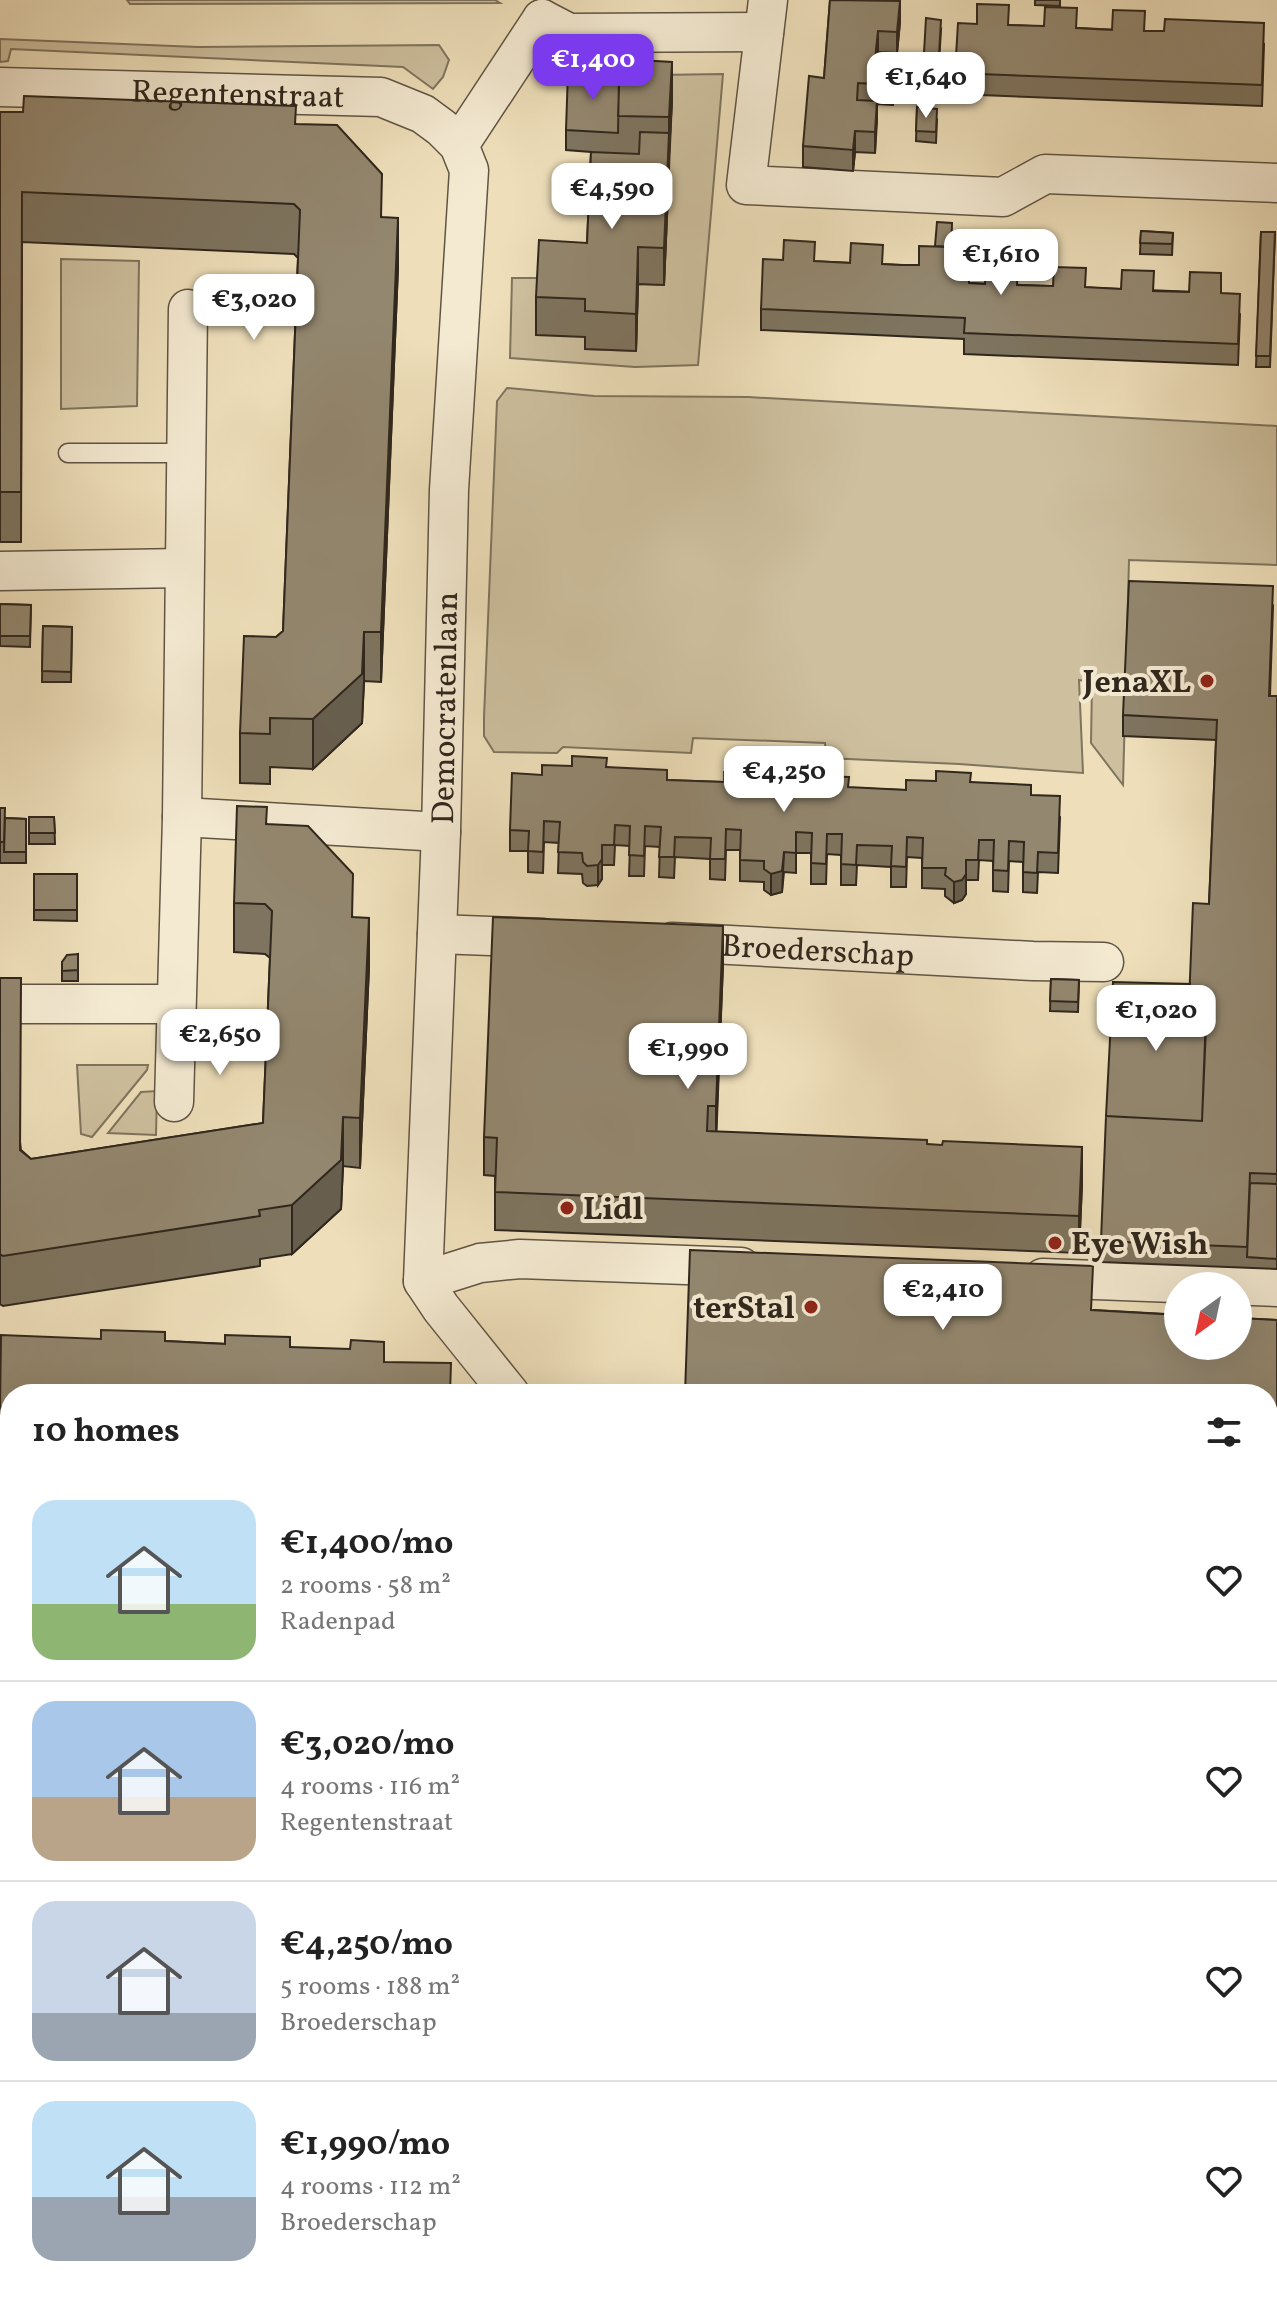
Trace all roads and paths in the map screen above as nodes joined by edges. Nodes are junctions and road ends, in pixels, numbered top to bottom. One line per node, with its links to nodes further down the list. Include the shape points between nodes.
1 (540, 10): 2 (street, via 569,33); 4 (street)
2 (766, 16): 5 (street, via 746,185 1003,197 1045,174)
3 (0, 87): 4 (street, Regentenstraat, via 381,97 423,114)
4 (459, 145): 12 (street, Democratenlaan, via 469,170 449,490)
5 (1277, 183)
6 (188, 309): 8 (street)
7 (68, 453): 8 (lane)
8 (187, 453): 9 (street)
9 (184, 568): 10 (street); 11 (street)
10 (0, 571)
11 (182, 817): 12 (street); 18 (street)
12 (441, 832): 13 (street, Democratenlaan)
13 (437, 934): 14 (street); 22 (street, Democratenlaan)
14 (580, 939)
15 (643, 941): 16 (street, Broederschap)
16 (1104, 962)
17 (0, 1004): 18 (street)
18 (175, 1004): 19 (street)
19 (174, 1102)
20 (773, 1268): 22 (street, via 520,1259 480,1263)
21 (1011, 1277): 23 (street, via 1090,1269)
22 (423, 1281): 24 (street)
23 (1277, 1287)
24 (502, 1384)

